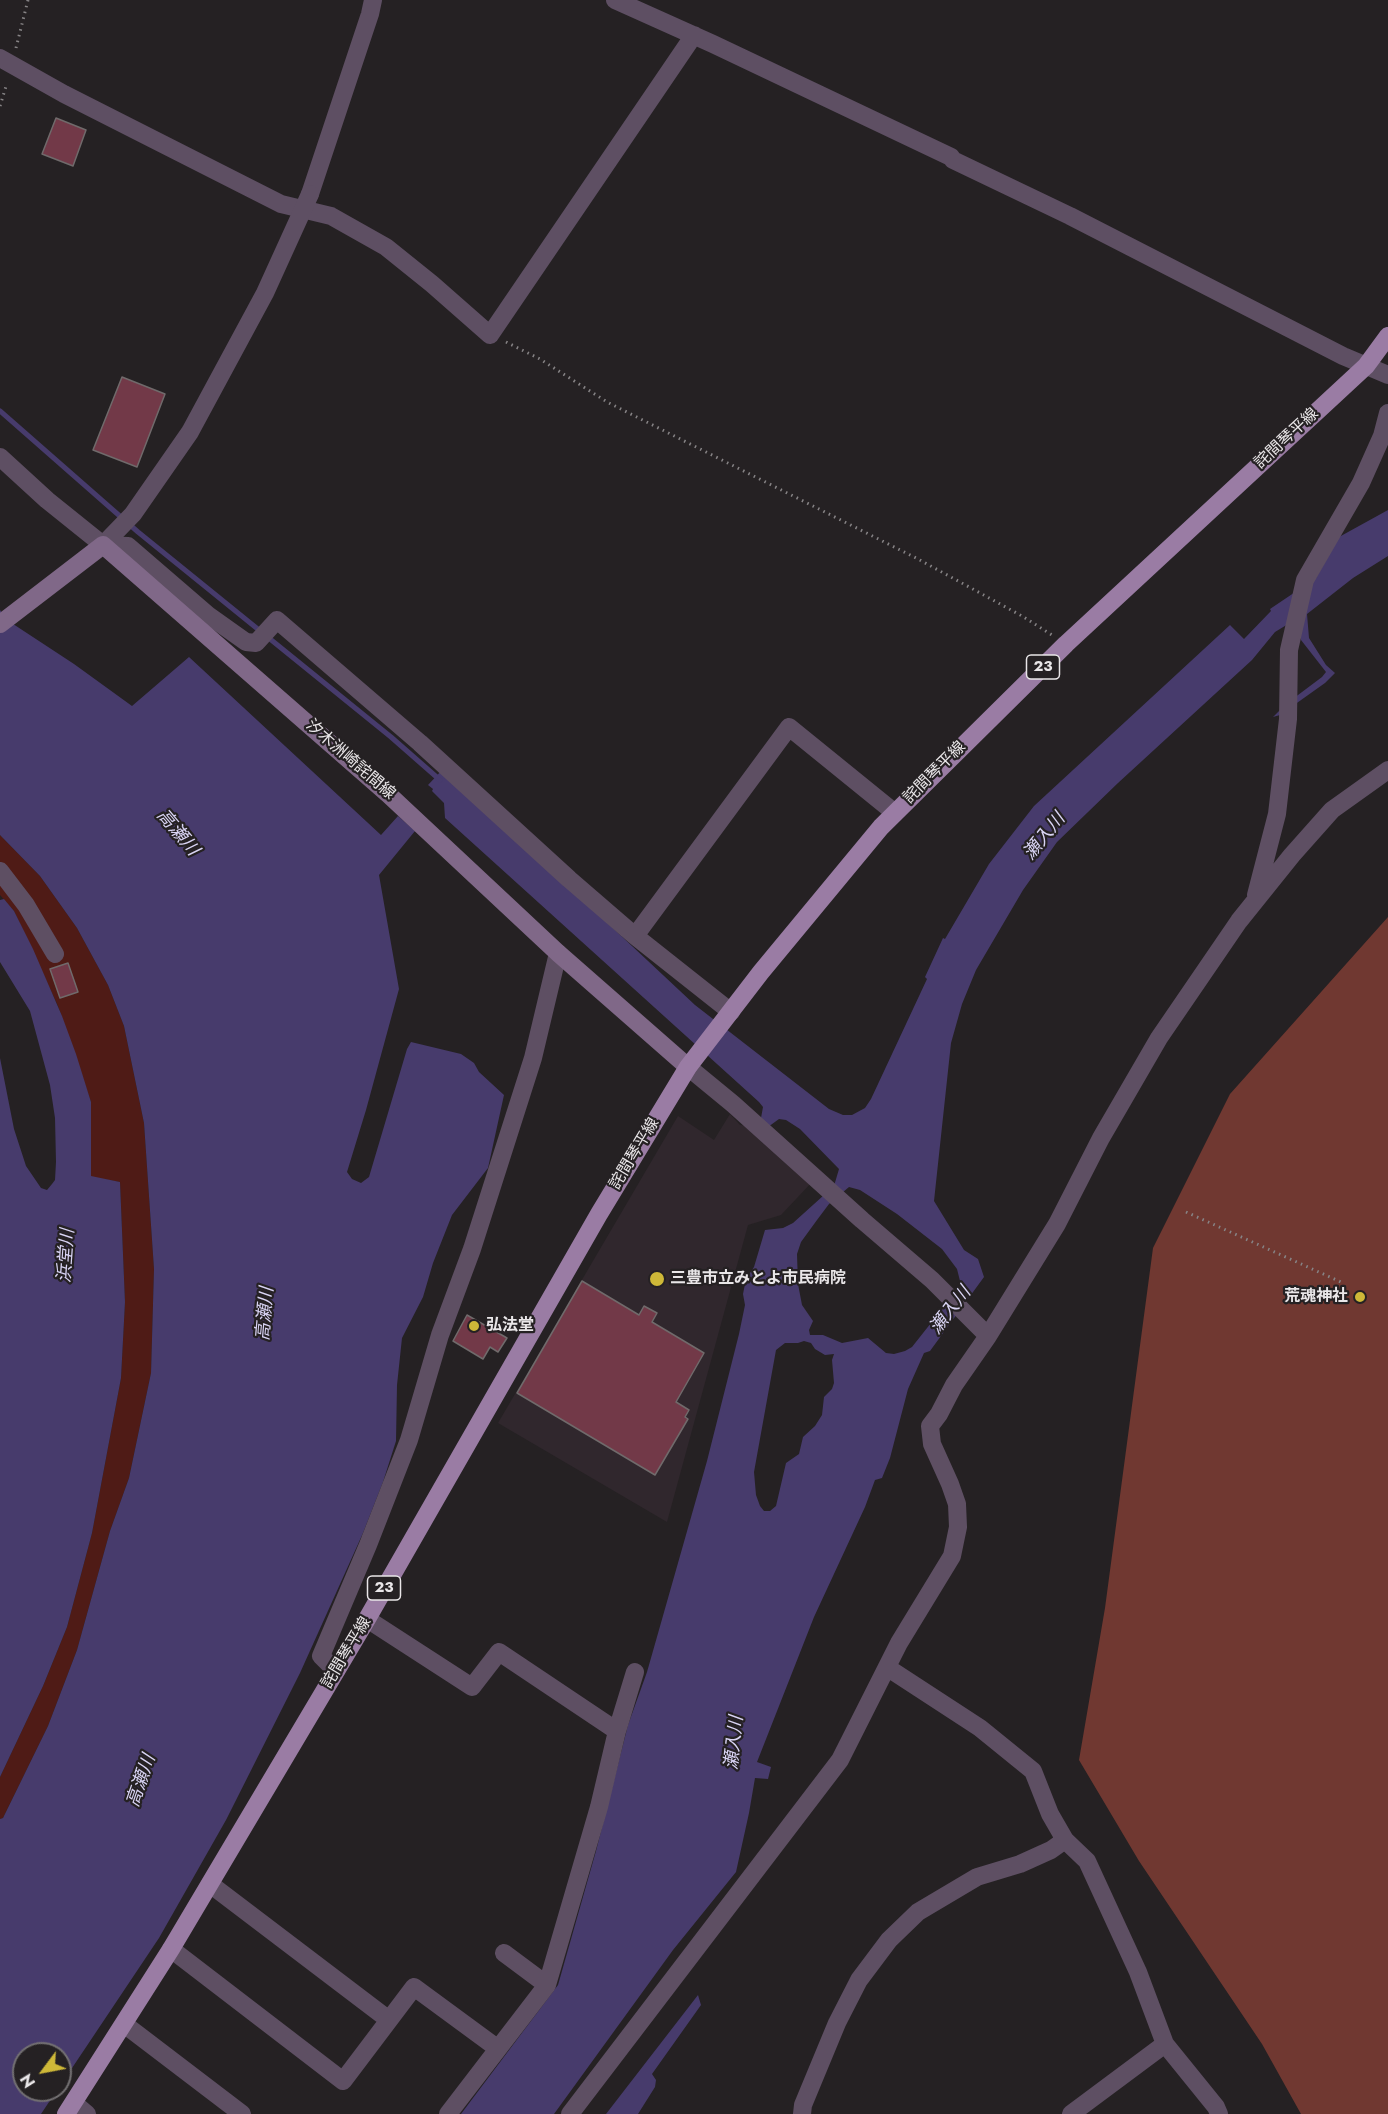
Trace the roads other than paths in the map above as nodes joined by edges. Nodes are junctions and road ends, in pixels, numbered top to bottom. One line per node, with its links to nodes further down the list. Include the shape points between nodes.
1 (373, 0): 5 (street)
2 (615, 0): 3 (street)
3 (694, 35): 5 (street, via 490,335 386,247); 7 (street, via 951,157)
4 (6, 61): 5 (street, via 281,204)
5 (306, 202): 11 (street, via 265,293 190,432 133,514)
6 (1388, 336): 7 (main road, 詫間琴平線 / 23)
7 (1366, 366): 8 (street); 14 (main road, 詫間琴平線 / 23, via 1066,644)
8 (1388, 375)
9 (1388, 413): 16 (street, via 1361,483 1305,580 1289,650 1288,719 1277,814)
10 (0, 457): 11 (street)
11 (100, 547): 12 (main road); 17 (street, via 128,546 246,642 256,643 277,620); 18 (main road, 汐木洲崎詫間線, via 388,794)
12 (0, 624)
13 (1388, 770): 16 (street, via 1332,810)
14 (895, 813): 17 (street, via 789,727); 20 (main road, 詫間琴平線 / 23)
15 (0, 871): 19 (street)
16 (1255, 899): 22 (street, via 1159,1038 1057,1224)
17 (635, 936): 20 (street)
18 (558, 953): 21 (main road, 汐木洲崎詫間線); 25 (street, via 533,1058 440,1335 410,1440 321,1656)
19 (55, 954)
20 (727, 1016): 21 (main road, 詫間琴平線 / 23)
21 (692, 1063): 22 (street, via 932,1280); 23 (main road, 詫間琴平線 / 23, via 598,1214)
22 (988, 1336): 24 (street, via 930,1426 932,1444 957,1504 958,1527 952,1556)
23 (367, 1619): 25 (main road, 詫間琴平線 / 23); 27 (street, via 472,1688 499,1652)
24 (888, 1668): 28 (street, via 980,1728 1033,1771); 41 (street, via 840,1760)
25 (336, 1671): 29 (main road, 詫間琴平線 / 23)
26 (635, 1672): 27 (street)
27 (617, 1731): 32 (street)
28 (1065, 1840): 35 (street, via 1088,1861 1138,1972); 38 (street, via 1051,1850 977,1877 918,1912 889,1940 859,1980 837,2024)
29 (210, 1884): 30 (main road, 詫間琴平線 / 23); 33 (street)
30 (171, 1949): 33 (street, via 343,2081); 34 (main road, 詫間琴平線 / 23)
31 (504, 1953): 32 (street)
32 (547, 1985): 36 (street)
33 (389, 2020): 36 (street, via 414,1987)
34 (124, 2024): 37 (main road, 詫間琴平線 / 23); 39 (street)
35 (1165, 2044): 42 (street); 43 (street)
36 (497, 2048): 40 (street)
37 (76, 2110)
38 (806, 2111)
39 (242, 2114)
40 (448, 2114)
41 (570, 2114)
42 (1071, 2114)
43 (1219, 2114)

